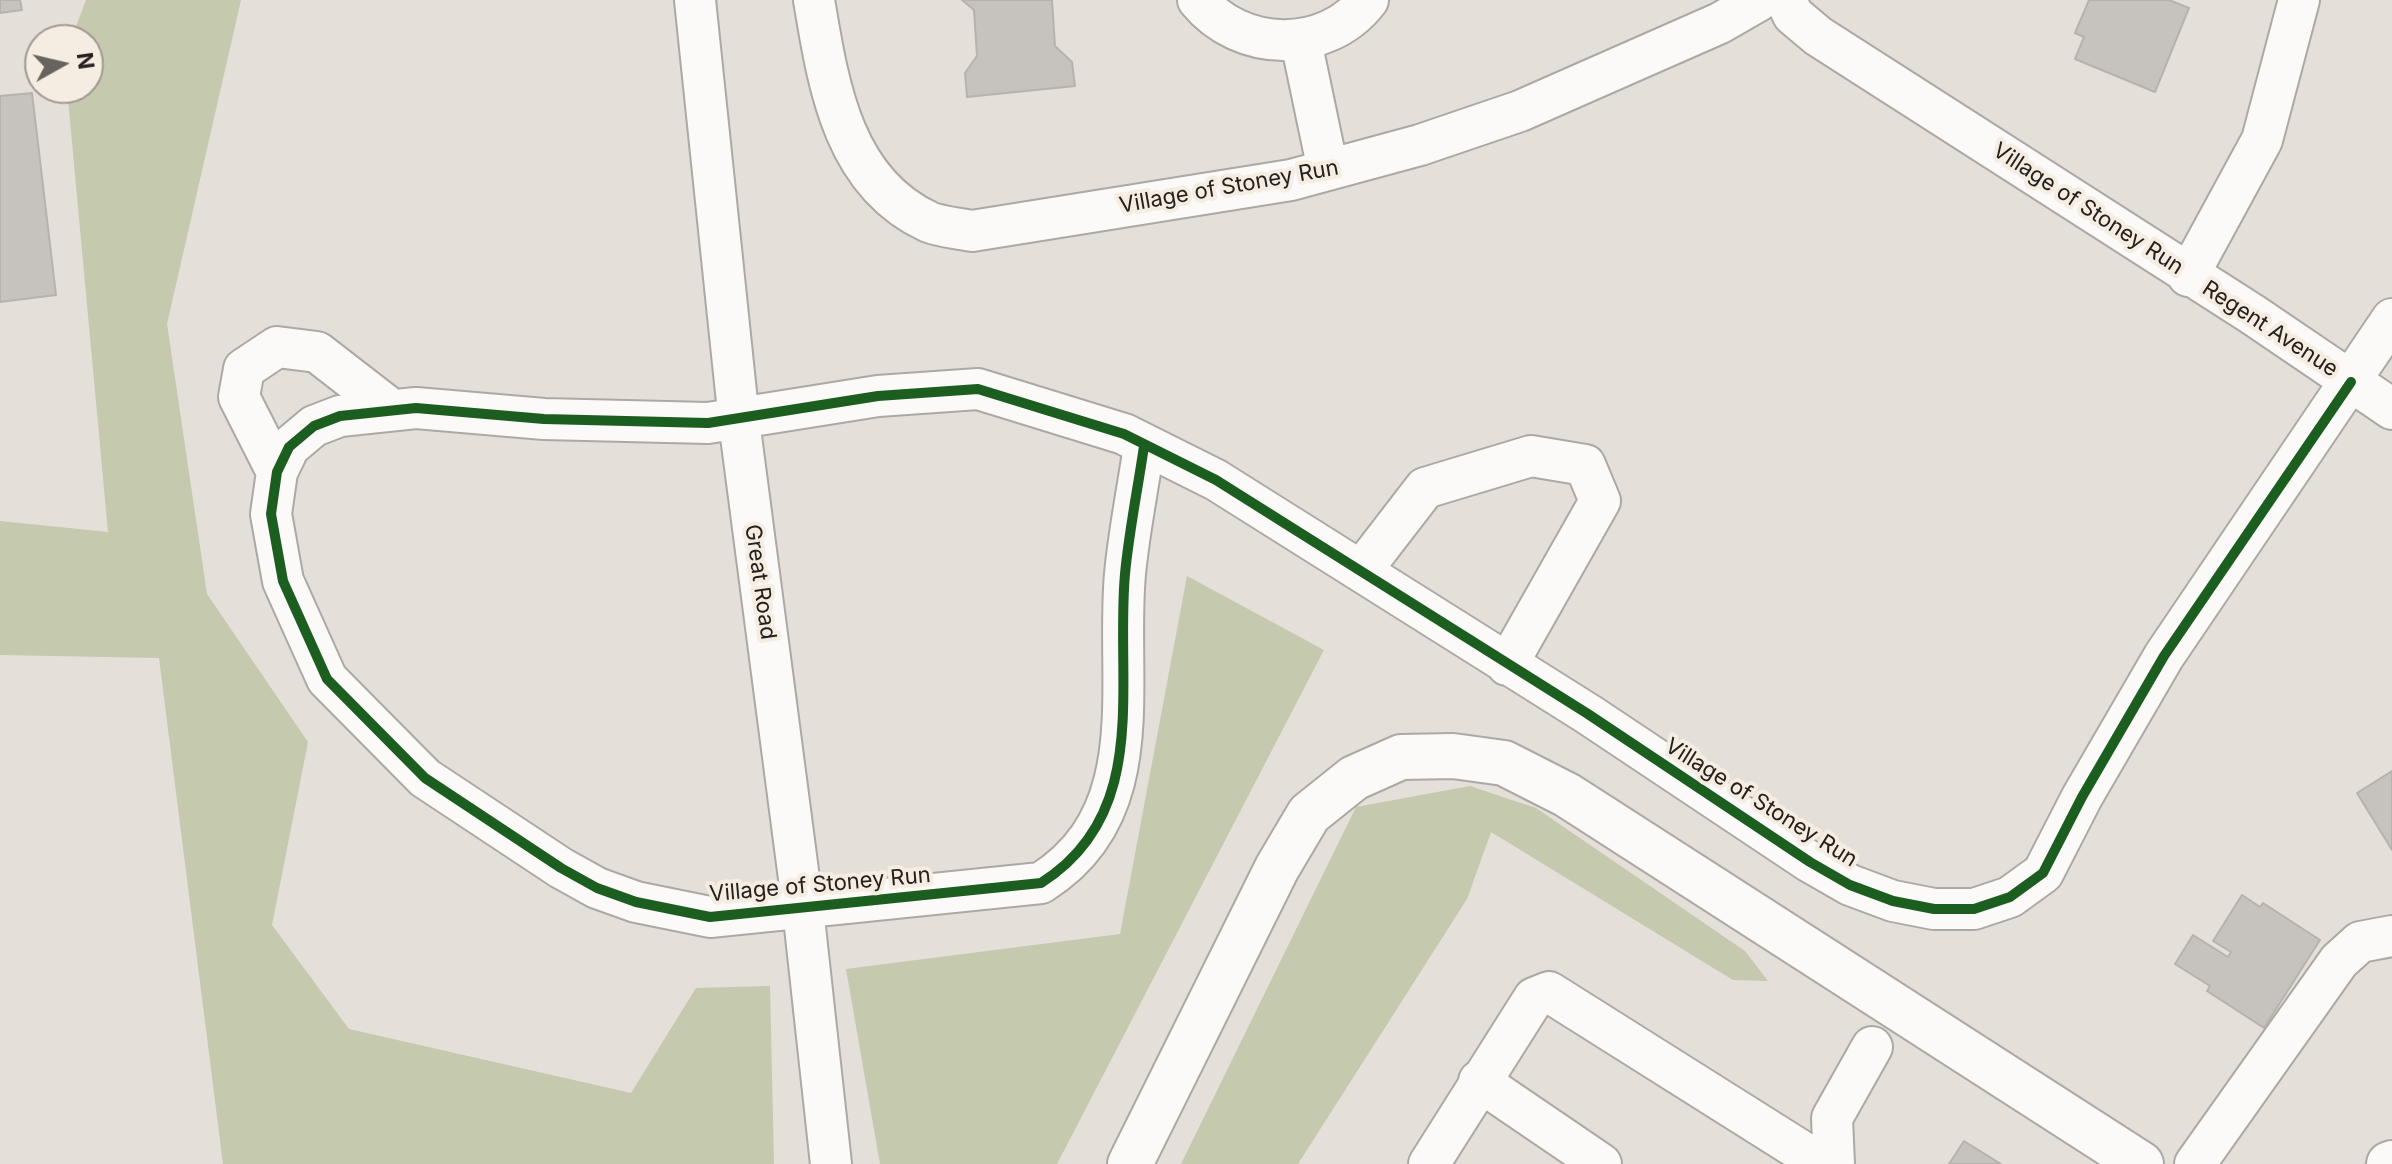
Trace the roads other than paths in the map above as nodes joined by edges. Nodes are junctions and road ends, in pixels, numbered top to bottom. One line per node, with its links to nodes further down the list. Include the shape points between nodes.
1 (695, 0): 15 (street, Great Road)
2 (814, 0): 9 (street, Village of Stoney Run, via 839,122 893,198 930,222 972,231)
3 (1198, 0): 8 (street, via 1228,27 1264,40)
4 (1368, 0): 8 (street, via 1337,28)
5 (1760, 0): 9 (street, Village of Stoney Run, via 1720,23 1520,111)
6 (1786, 0): 10 (street, Village of Stoney Run, via 1793,15 1818,36)
7 (2299, 0): 10 (street, Village of Stoney Run, via 2262,140)
8 (1301, 41): 9 (street)
9 (1328, 170)
10 (2188, 276): 12 (street, Regent Avenue)
11 (2392, 319): 12 (street, Village of Stoney Run)
12 (2351, 382): 13 (street); 19 (street, Village of Stoney Run, via 2157,667 2043,873 2010,897 1974,909 1934,909 1850,885)
13 (2392, 409)
14 (392, 410): 15 (street, Village of Stoney Run, via 662,424); 17 (street, Village of Stoney Run, via 340,416 314,426 289,447); 17 (street, via 317,352 277,347 244,369 239,397)
15 (739, 421): 16 (street, Village of Stoney Run, via 878,396 978,389 1124,434); 20 (street, Great Road)
16 (1144, 446): 18 (street, Village of Stoney Run, via 1216,480); 20 (street, Village of Stoney Run, via 1125,575 1122,751 1104,819 1064,868 1041,883)
17 (277, 472): 20 (street, Village of Stoney Run, via 271,514 283,581 327,679 425,778 561,868 636,902 710,917)
18 (1361, 571): 19 (street, Village of Stoney Run); 19 (street, via 1425,488 1531,456 1585,465 1600,501)
19 (1507, 665)
20 (803, 909): 24 (street, Great Road)
21 (2392, 936): 31 (street, via 2360,942 2339,961)
22 (1872, 1047): 29 (street, via 1832,1118)
23 (1479, 1081): 26 (street); 27 (street); 28 (street, via 1534,998 1553,993)
24 (831, 1164)
25 (1130, 1164): 30 (highway, via 1309,814 1354,778 1401,757 1453,756 1504,763 1567,795)
26 (1429, 1164)
27 (1601, 1164)
28 (1822, 1164)
29 (1834, 1164)
30 (2141, 1164)
31 (2195, 1164)

